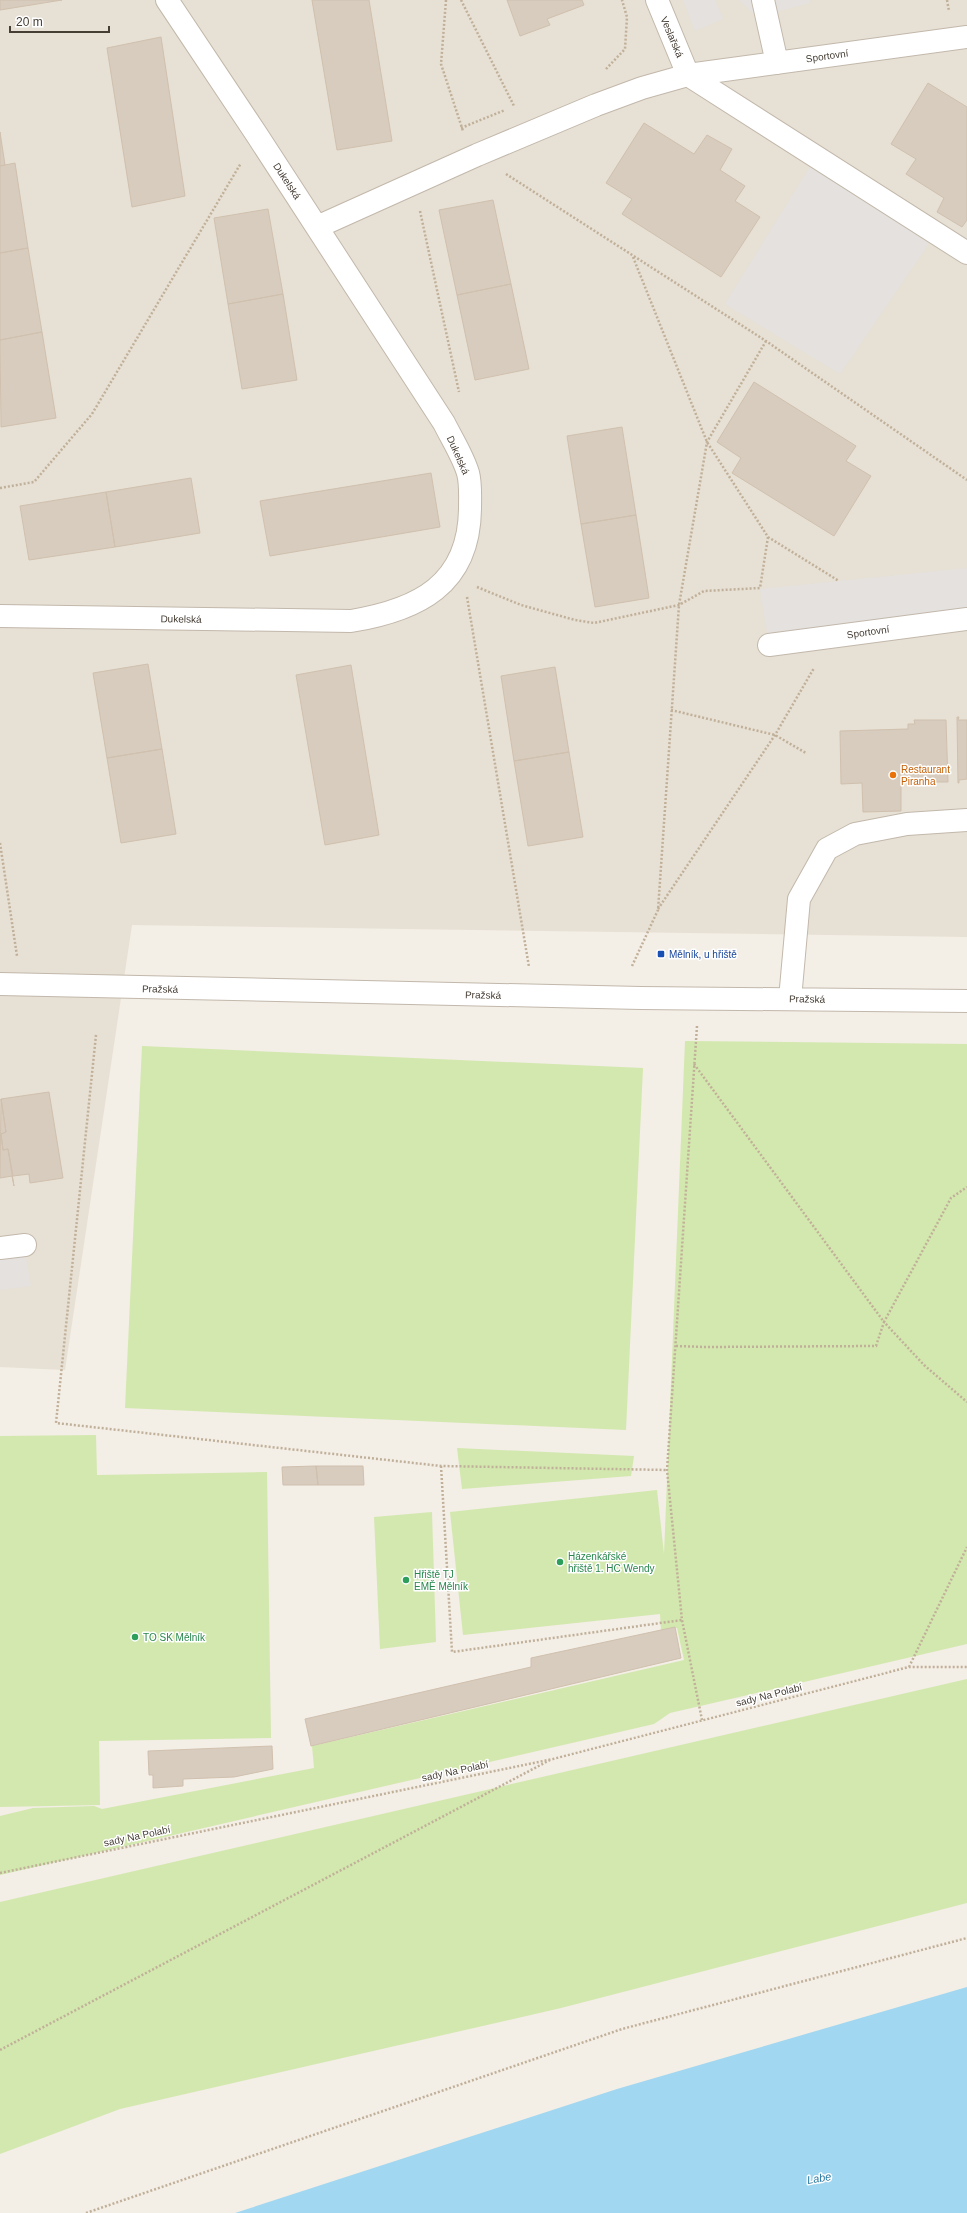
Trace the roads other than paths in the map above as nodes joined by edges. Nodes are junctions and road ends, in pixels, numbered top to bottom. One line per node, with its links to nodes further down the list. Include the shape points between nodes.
1 (167, 0): 7 (street, Dukelská)
2 (656, 0): 6 (street, Veslařská)
3 (763, 0): 5 (street)
4 (967, 37): 5 (street, Sportovní)
5 (777, 64): 6 (street, Sportovní)
6 (688, 75): 7 (street, Sportovní, via 596,105); 8 (street)
7 (317, 227): 9 (street, Dukelská, via 444,423 468,472 470,526 463,551 452,572 439,587 405,608 351,621)
8 (967, 253)
9 (0, 616)
10 (967, 619): 11 (street, Sportovní)
11 (769, 645)
12 (967, 820): 14 (street, via 907,824 855,834 827,849 799,899)
13 (0, 984): 14 (street, Pražská)
14 (790, 999): 15 (street, Pražská)
15 (967, 1001)
16 (25, 1245): 17 (street)
17 (0, 1248)

